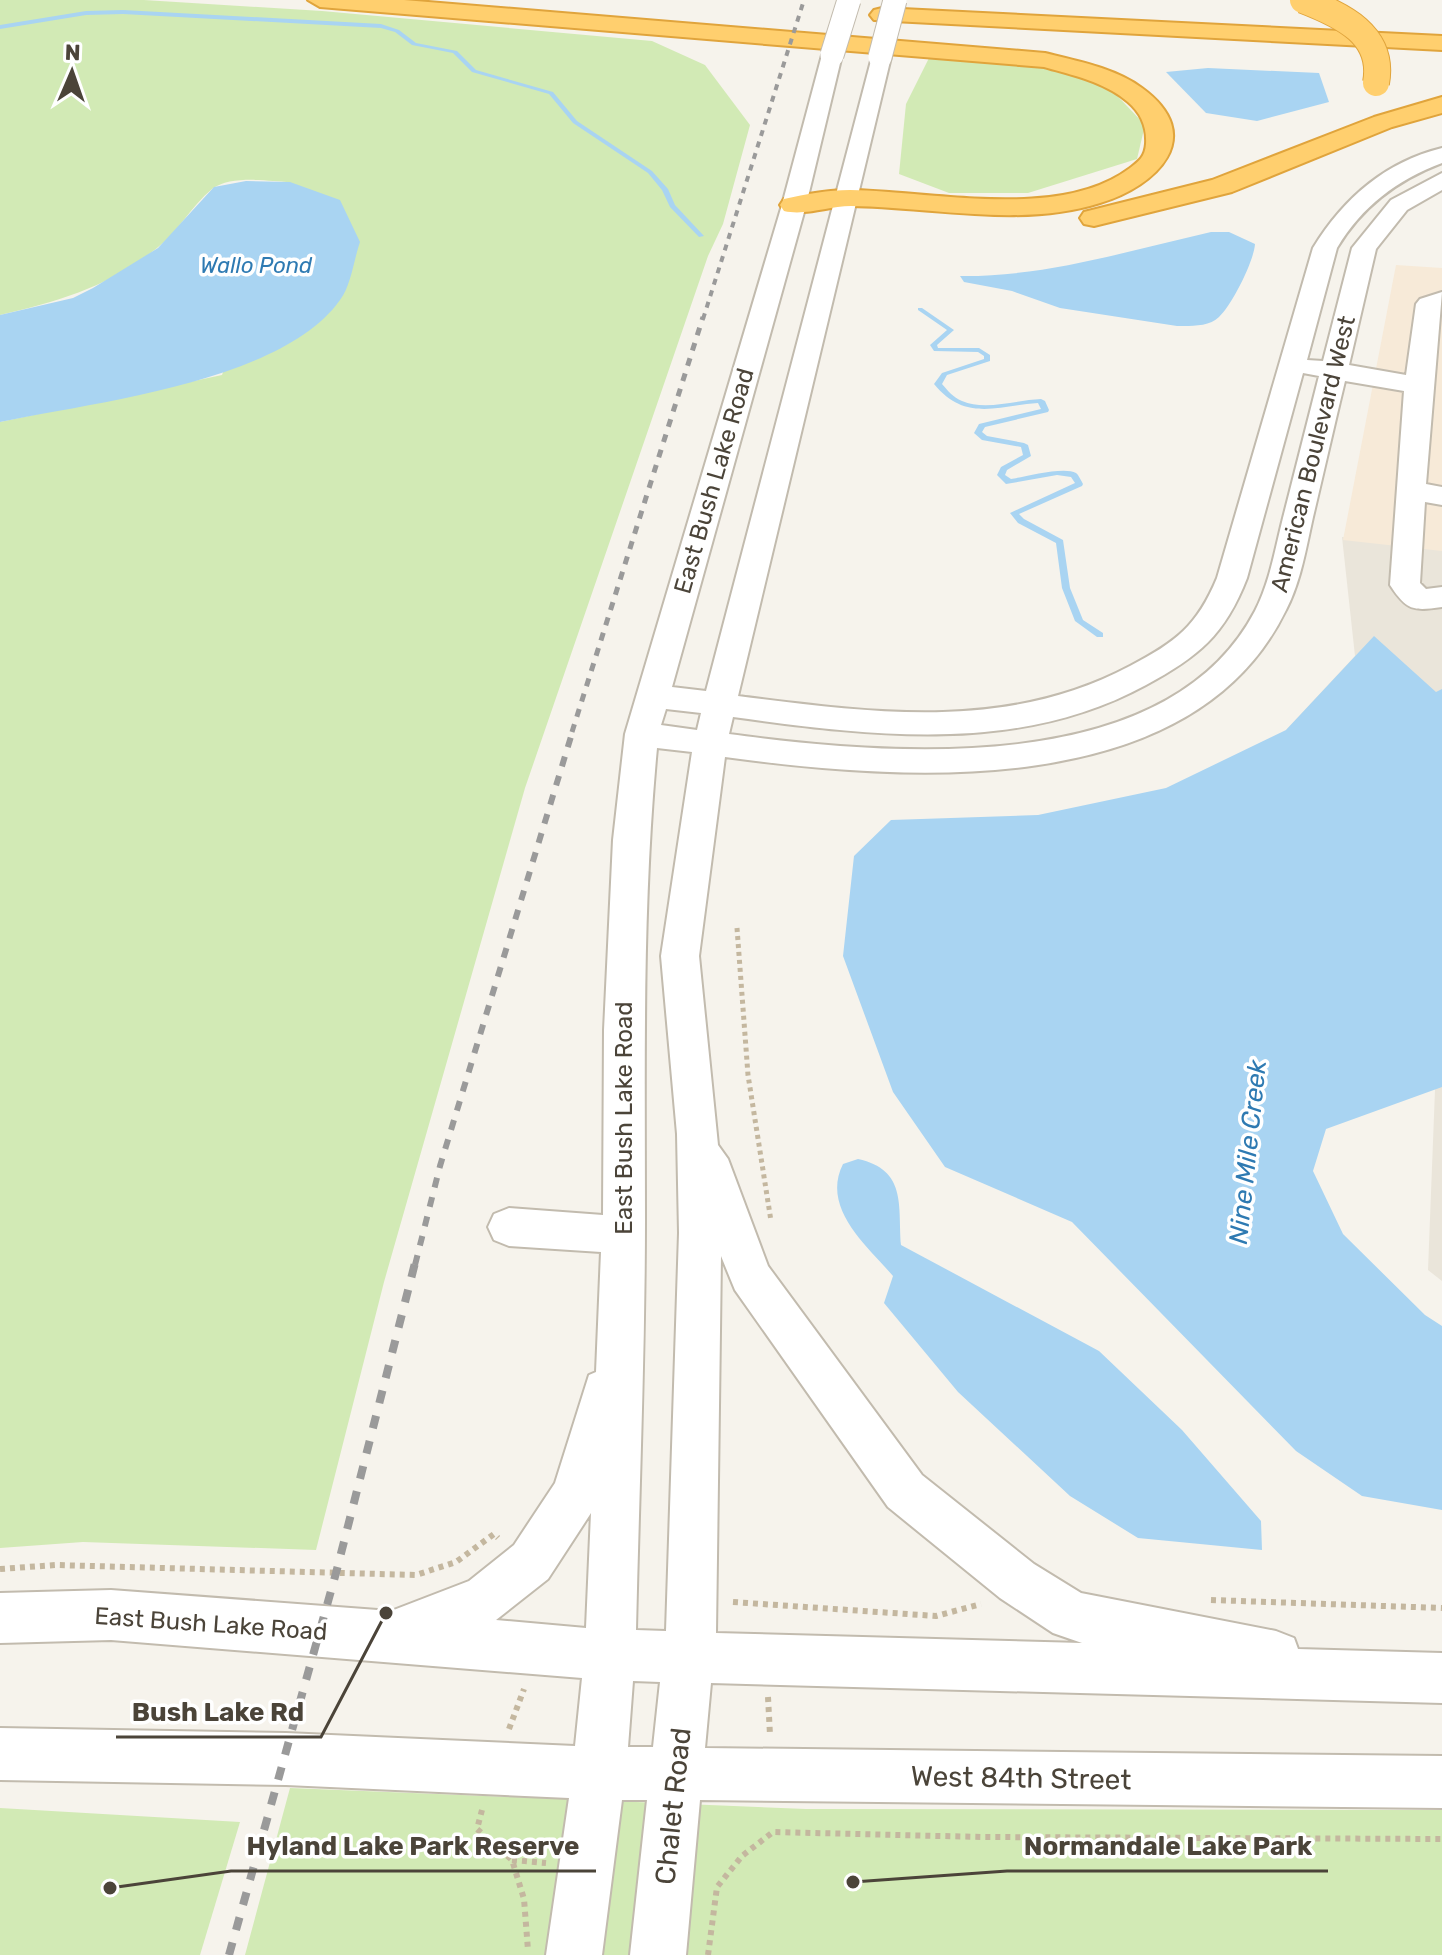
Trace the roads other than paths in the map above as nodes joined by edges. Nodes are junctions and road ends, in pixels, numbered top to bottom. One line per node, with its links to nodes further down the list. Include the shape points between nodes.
1 (320, 0): 17 (highway, via 1045,60 1125,89 1153,115 1159,130 1160,148 1153,163 1125,183 1076,199 1009,206)
2 (568, 0): 6 (highway)
3 (849, 0): 16 (street, East Bush Lake Road, bridge)
4 (895, 0): 17 (street, bridge)
5 (1295, 2): 7 (highway); 10 (highway, bridge, via 1346,21 1368,39 1380,62)
6 (663, 5)
7 (1365, 9)
8 (822, 12): 9 (highway)
9 (1442, 43)
10 (1366, 92)
11 (1442, 105): 15 (highway, via 1383,122 1222,186)
12 (1318, 120): 15 (highway, via 1198,174)
13 (1442, 155): 19 (street, American Boulevard West, via 1372,190 1336,227 1325,248)
14 (1442, 180): 20 (street, American Boulevard West, via 1399,205 1364,248)
15 (1158, 201): 17 (highway, via 1089,219 1008,227)
16 (794, 205): 17 (highway); 25 (street, East Bush Lake Road)
17 (844, 208): 26 (street)
18 (1442, 300): 21 (street, via 1429,304)
19 (1292, 364): 20 (street); 26 (street, American Boulevard West, via 1232,578 1216,615 1191,644 1140,678 1085,701 979,722 865,721)
20 (1335, 371): 21 (street); 28 (street, American Boulevard West, via 1281,587 1267,622 1205,689 1162,715 1110,737 992,762 856,761)
21 (1418, 385): 22 (street)
22 (1410, 490): 23 (street); 24 (street, via 1405,585 1418,600)
23 (1442, 496)
24 (1442, 597)
25 (653, 696): 26 (street, American Boulevard West); 27 (street, East Bush Lake Road)
26 (721, 703): 28 (street)
27 (642, 734): 28 (street, American Boulevard West); 31 (street, East Bush Lake Road, via 631,840 623,1030)
28 (710, 743): 29 (street, via 680,956)
29 (697, 1134): 36 (street, via 694,1598); 37 (street, via 750,1276 905,1491 1017,1581 1071,1615 1110,1625)
30 (509, 1227): 31 (street)
31 (623, 1235): 32 (street, East Bush Lake Road)
32 (621, 1333): 34 (street, via 576,1493 531,1562 485,1600); 35 (street, East Bush Lake Road)
33 (0, 1618): 34 (street, East Bush Lake Road, via 111,1615)
34 (389, 1636): 35 (street, East Bush Lake Road)
35 (610, 1655): 36 (street); 39 (street)
36 (688, 1657): 37 (street); 40 (street, Chalet Road)
37 (1421, 1678)
38 (0, 1754): 39 (street, via 286,1759)
39 (599, 1773): 40 (street, West 84th Street); 42 (street)
40 (677, 1774): 41 (street, West 84th Street); 43 (street, Chalet Road)
41 (1442, 1782)
42 (574, 1955)
43 (658, 1955)

